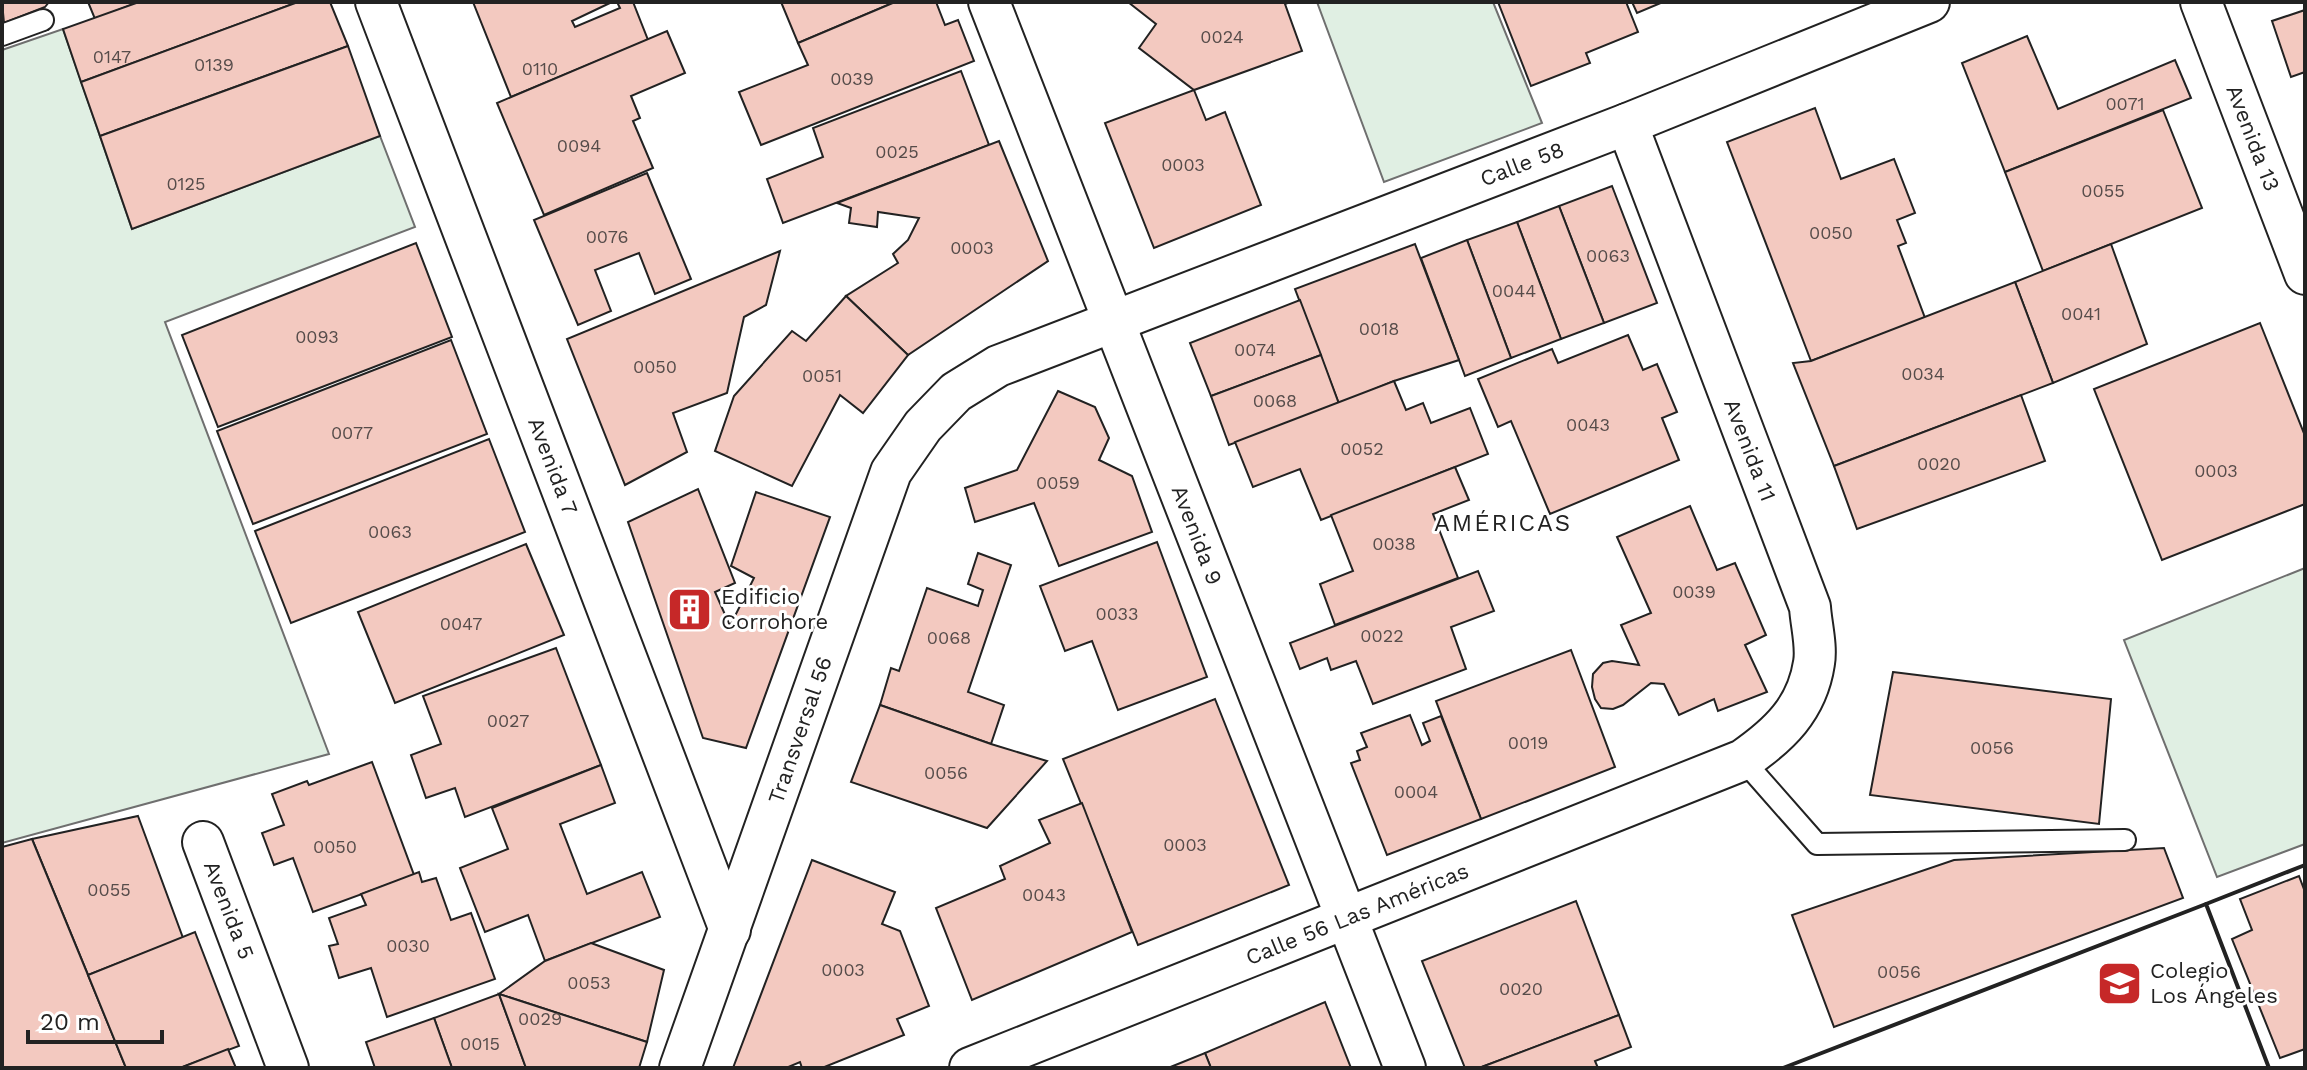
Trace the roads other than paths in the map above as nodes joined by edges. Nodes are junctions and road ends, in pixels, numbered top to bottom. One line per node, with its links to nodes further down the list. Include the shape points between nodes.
1 (376, 2): 14 (street, Avenida 7)
2 (989, 2): 9 (street, Avenida 9)
3 (1929, 2): 7 (street, Calle 58)
4 (2201, 2): 8 (street, Avenida 13)
5 (43, 20): 6 (lane)
6 (2, 35)
7 (1627, 124): 9 (street, Calle 58); 10 (street, Avenida 11, via 1810,607 1814,662 1801,704 1776,737)
8 (2305, 274)
9 (1113, 319): 13 (street, Avenida 9); 14 (street, Transversal 56, via 998,366 956,392 923,426 891,472)
10 (1743, 760): 11 (lane, via 1817,844); 13 (street, Calle 56 Las Américas)
11 (2125, 840)
12 (203, 842): 15 (street, Avenida 5)
13 (1347, 918): 17 (street, Calle 56 Las Américas); 18 (street, Avenida 9)
14 (730, 930): 16 (street, Transversal 56)
15 (288, 1068)
16 (680, 1068)
17 (970, 1068)
18 (1405, 1068)

